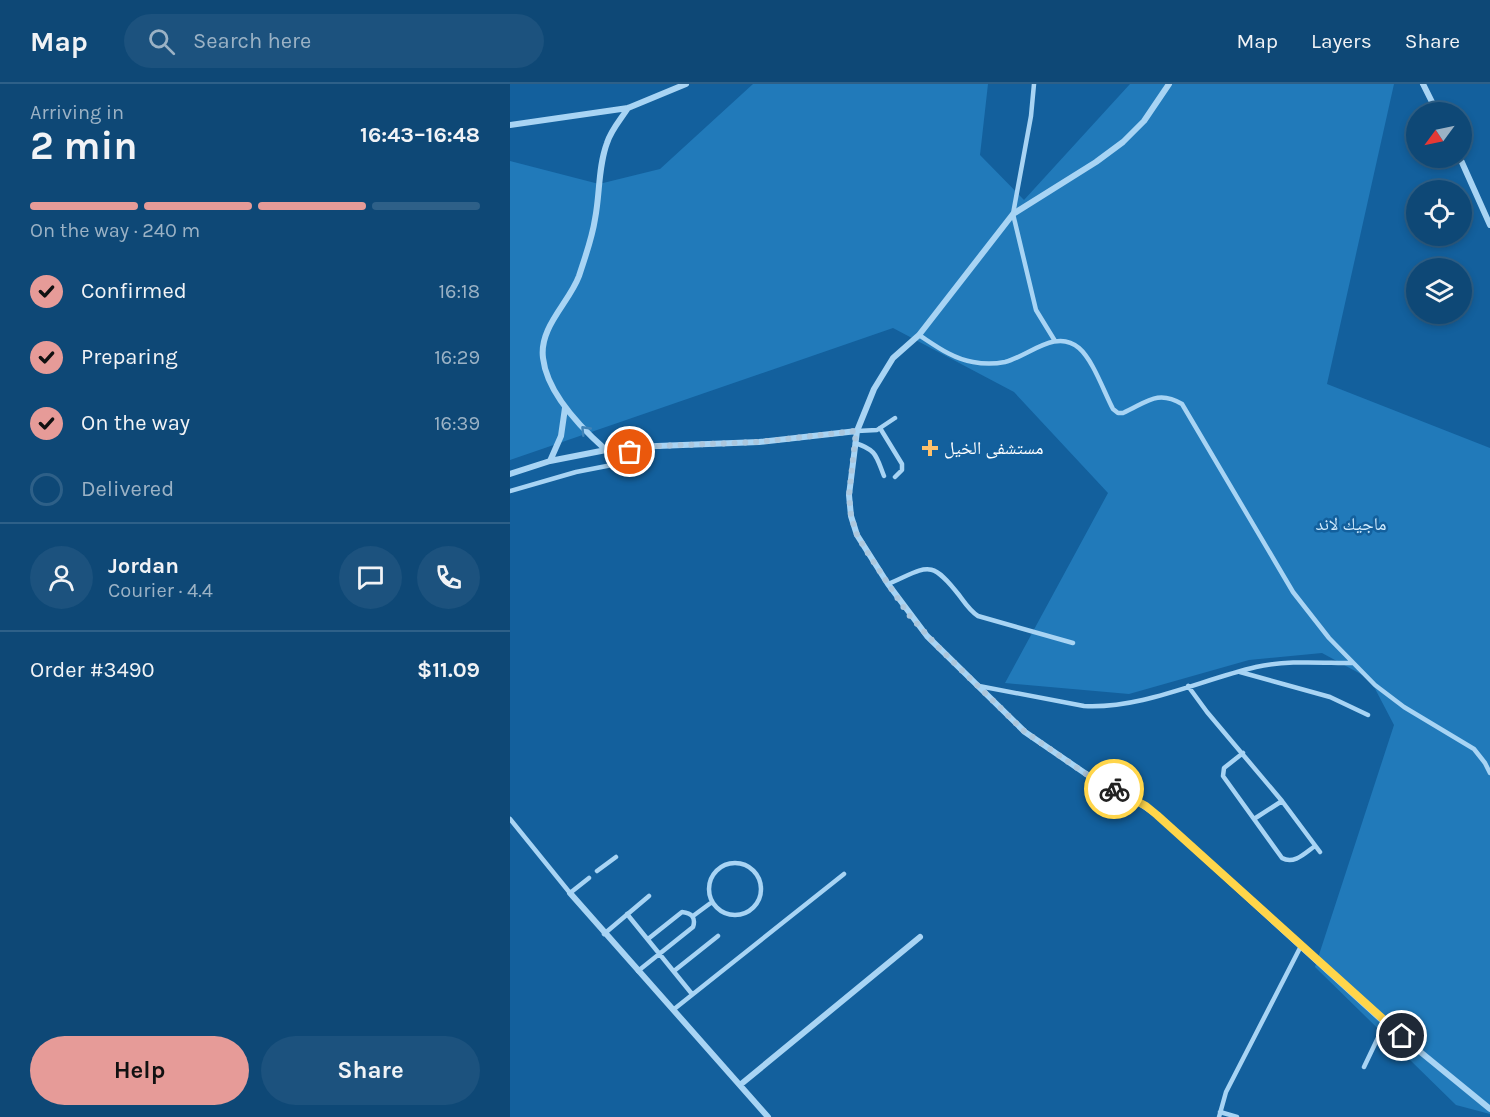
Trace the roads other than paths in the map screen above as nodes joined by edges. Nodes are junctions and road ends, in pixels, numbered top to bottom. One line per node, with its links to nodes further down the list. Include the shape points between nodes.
1 (686, 84): 6 (street)
2 (1034, 84): 9 (lane)
3 (1169, 84): 9 (street, via 1144,121 1123,142)
4 (1424, 84): 5 (street)
5 (1432, 102)
6 (628, 108): 7 (street); 13 (street, via 608,140 601,161 595,219 576,283 543,344 544,367)
7 (510, 125)
8 (1464, 168): 10 (street)
9 (1014, 214): 11 (street); 12 (lane, via 1036,310)
10 (1490, 225)
11 (919, 335): 12 (lane, via 962,360 980,363 1006,362); 16 (street, via 890,364)
12 (1055, 341): 27 (lane, via 1072,343 1080,349 1118,413 1155,398 1172,398 1182,404 1293,592)
13 (565, 408): 19 (street, one-way to 13); 20 (street, via 561,436)
14 (895, 418): 15 (lane)
15 (880, 428): 16 (lane); 23 (lane, via 902,464)
16 (856, 431): 17 (street); 18 (street, via 759,442)
17 (855, 443): 22 (lane, via 874,451); 25 (street, via 849,495 851,516 857,535)
18 (632, 447): 19 (street); 24 (lane, via 617,464)
19 (606, 450): 20 (street)
20 (550, 461): 21 (street)
21 (510, 474)
22 (884, 476)
23 (895, 477)
24 (510, 491)
25 (888, 584): 26 (lane, via 926,569 936,571 978,616); 29 (street, via 927,636)
26 (1073, 643)
27 (1354, 663): 28 (lane, via 1276,664); 33 (lane, via 1404,707 1474,749)
28 (1240, 672): 30 (lane); 31 (lane, via 1330,698)
29 (979, 686): 30 (lane, via 1101,707); 52 (street, via 1018,726 1046,747 1157,815)
30 (1188, 686): 32 (lane)
31 (1368, 715)
32 (1243, 753): 34 (lane); 36 (lane, via 1224,768 1223,776)
33 (1490, 773)
34 (1282, 801): 36 (lane); 37 (lane)
35 (510, 819): 43 (lane)
36 (1254, 819): 37 (lane, via 1285,860 1296,859)
37 (1315, 846): 38 (lane)
38 (1320, 852)
39 (616, 857): 40 (lane)
40 (597, 871)
41 (844, 874): 56 (lane)
42 (589, 878): 43 (lane)
43 (570, 893): 48 (street)
44 (649, 896): 46 (lane)
45 (712, 902): 45 (lane, via 727,914 745,912 758,899 757,875 742,864 718,868 709,884); 47 (lane)
46 (627, 914): 48 (lane); 51 (lane)
47 (693, 916): 51 (lane, via 682,912); 53 (lane, via 693,927)
48 (604, 934): 55 (street)
49 (718, 936): 54 (lane)
50 (920, 937): 60 (street)
51 (648, 939): 53 (lane)
52 (1301, 946): 58 (street); 62 (lane, via 1226,1092)
53 (660, 953): 54 (lane); 55 (lane)
54 (674, 970): 56 (lane)
55 (638, 971): 57 (street)
56 (692, 994): 57 (lane)
57 (673, 1010): 60 (street)
58 (1385, 1023): 59 (lane); 61 (street)
59 (1364, 1066)
60 (740, 1085): 63 (street)
61 (1490, 1109)
62 (1220, 1114): 64 (lane)
63 (768, 1117)
64 (1238, 1117)

